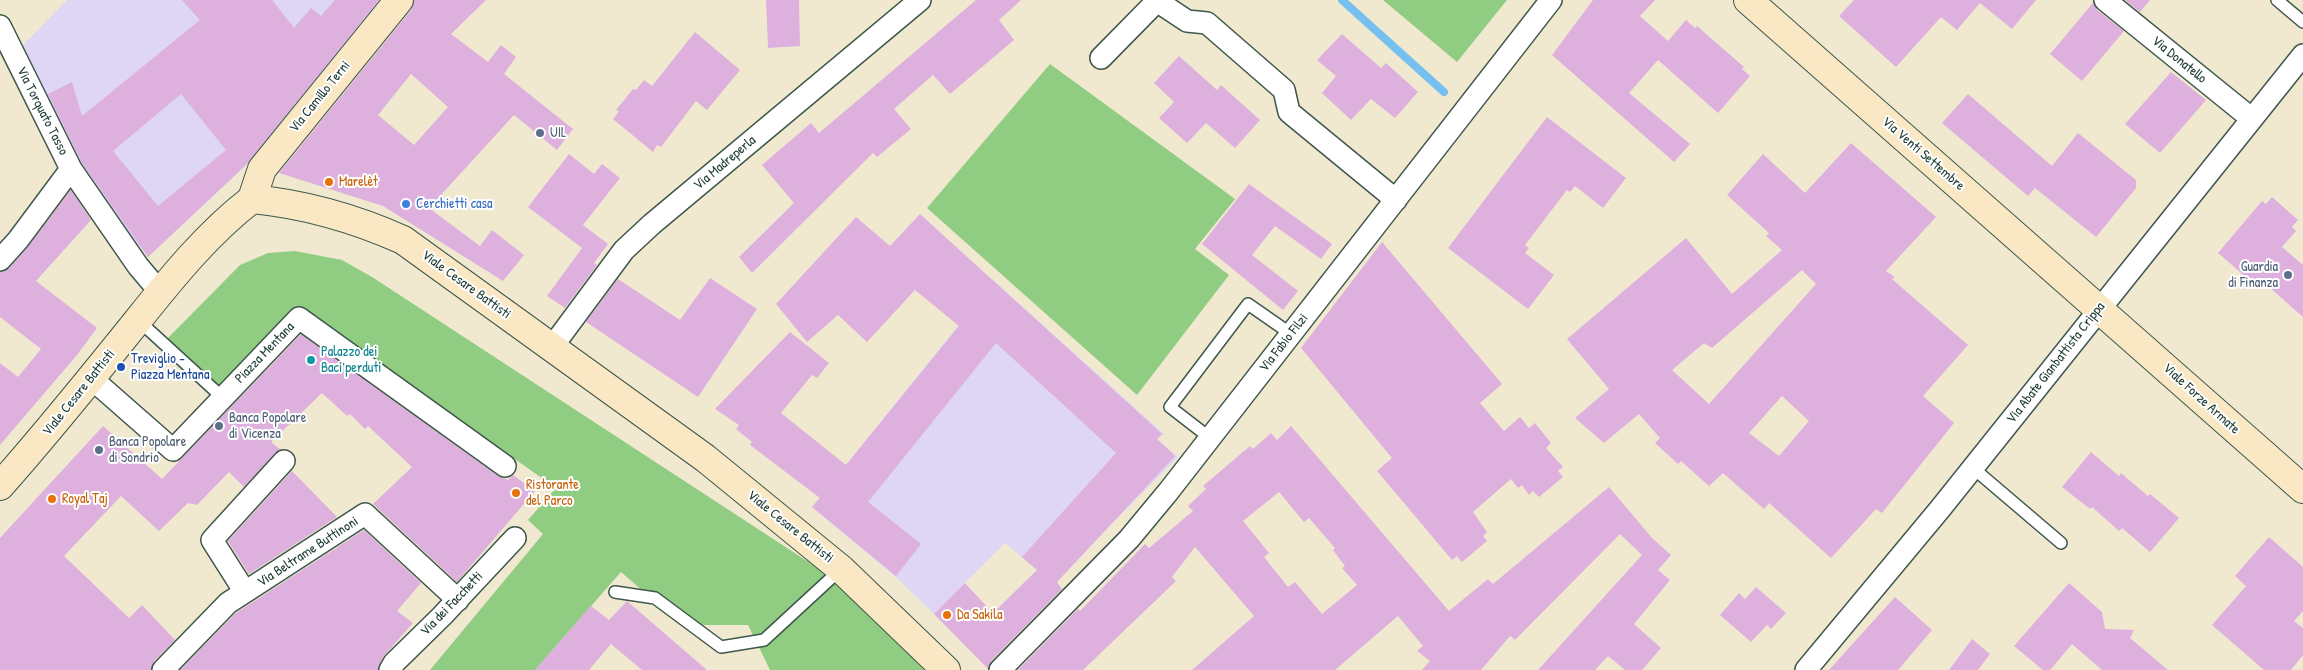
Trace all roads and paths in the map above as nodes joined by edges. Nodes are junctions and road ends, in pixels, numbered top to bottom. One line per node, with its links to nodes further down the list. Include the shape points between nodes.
1 (398, 0): 13 (street, Via Camillo Terni, via 262,169)
2 (920, 0): 20 (street, Via Madreperla, via 624,250)
3 (1551, 0): 14 (street, Via Fabio Filzi)
4 (1748, 0): 17 (street, Via Venti Settembre)
5 (2106, 0): 11 (street, Via Donatello)
6 (2277, 0): 7 (lane)
7 (2303, 22)
8 (0, 26): 12 (street, Via Torquato Tasso)
9 (2303, 55): 11 (street, Via Abate Gianbattista Crippa)
10 (1101, 58): 14 (street, via 1157,1 1187,22 1208,23 1284,90 1289,112)
11 (2252, 119): 17 (street, Via Abate Gianbattista Crippa)
12 (71, 169): 15 (street, Via Torquato Tasso); 16 (street, Via Torquato Tasso, via 138,266)
13 (252, 199): 16 (street, Viale Cesare Battisti, via 226,219); 20 (street, Viale Cesare Battisti, via 284,202 371,226 403,240)
14 (1396, 200): 19 (street, Via Fabio Filzi)
15 (0, 260)
16 (160, 292): 18 (street, Viale Cesare Battisti)
17 (2100, 308): 26 (street, Via Abate Gianbattista Crippa); 28 (street, Viale Forze Armate)
18 (138, 320): 21 (street, Viale Cesare Battisti); 22 (lane)
19 (1291, 334): 23 (street, Via Fabio Filzi); 23 (lane, via 1248,304 1170,407)
20 (552, 347): 31 (street, Viale Cesare Battisti, via 705,458)
21 (92, 378): 22 (street, Piazza Mentana, via 172,450); 27 (street, Viale Cesare Battisti)
22 (222, 397): 25 (street, Piazza Mentana, via 299,318)
23 (1210, 438): 38 (street, Via Fabio Filzi, via 1129,539)
24 (284, 461): 32 (street, Via Beltrame Buttinoni, via 212,540)
25 (505, 466)
26 (1973, 468): 30 (lane); 39 (street, Via Abate Gianbattista Crippa)
27 (0, 486)
28 (2303, 489)
29 (514, 538): 34 (street, Via dei Facchetti)
30 (2061, 543)
31 (841, 569): 33 (lane, via 764,640 720,647 655,598); 37 (street, Viale Cesare Battisti)
32 (245, 592): 34 (street, Via Beltrame Buttinoni, via 365,514); 35 (street, Via Beltrame Buttinoni, via 228,603)
33 (615, 592)
34 (458, 600): 36 (street, Via dei Facchetti, via 394,662)
35 (163, 670)
36 (390, 670)
37 (946, 670)
38 (1000, 670)
39 (1806, 670)

